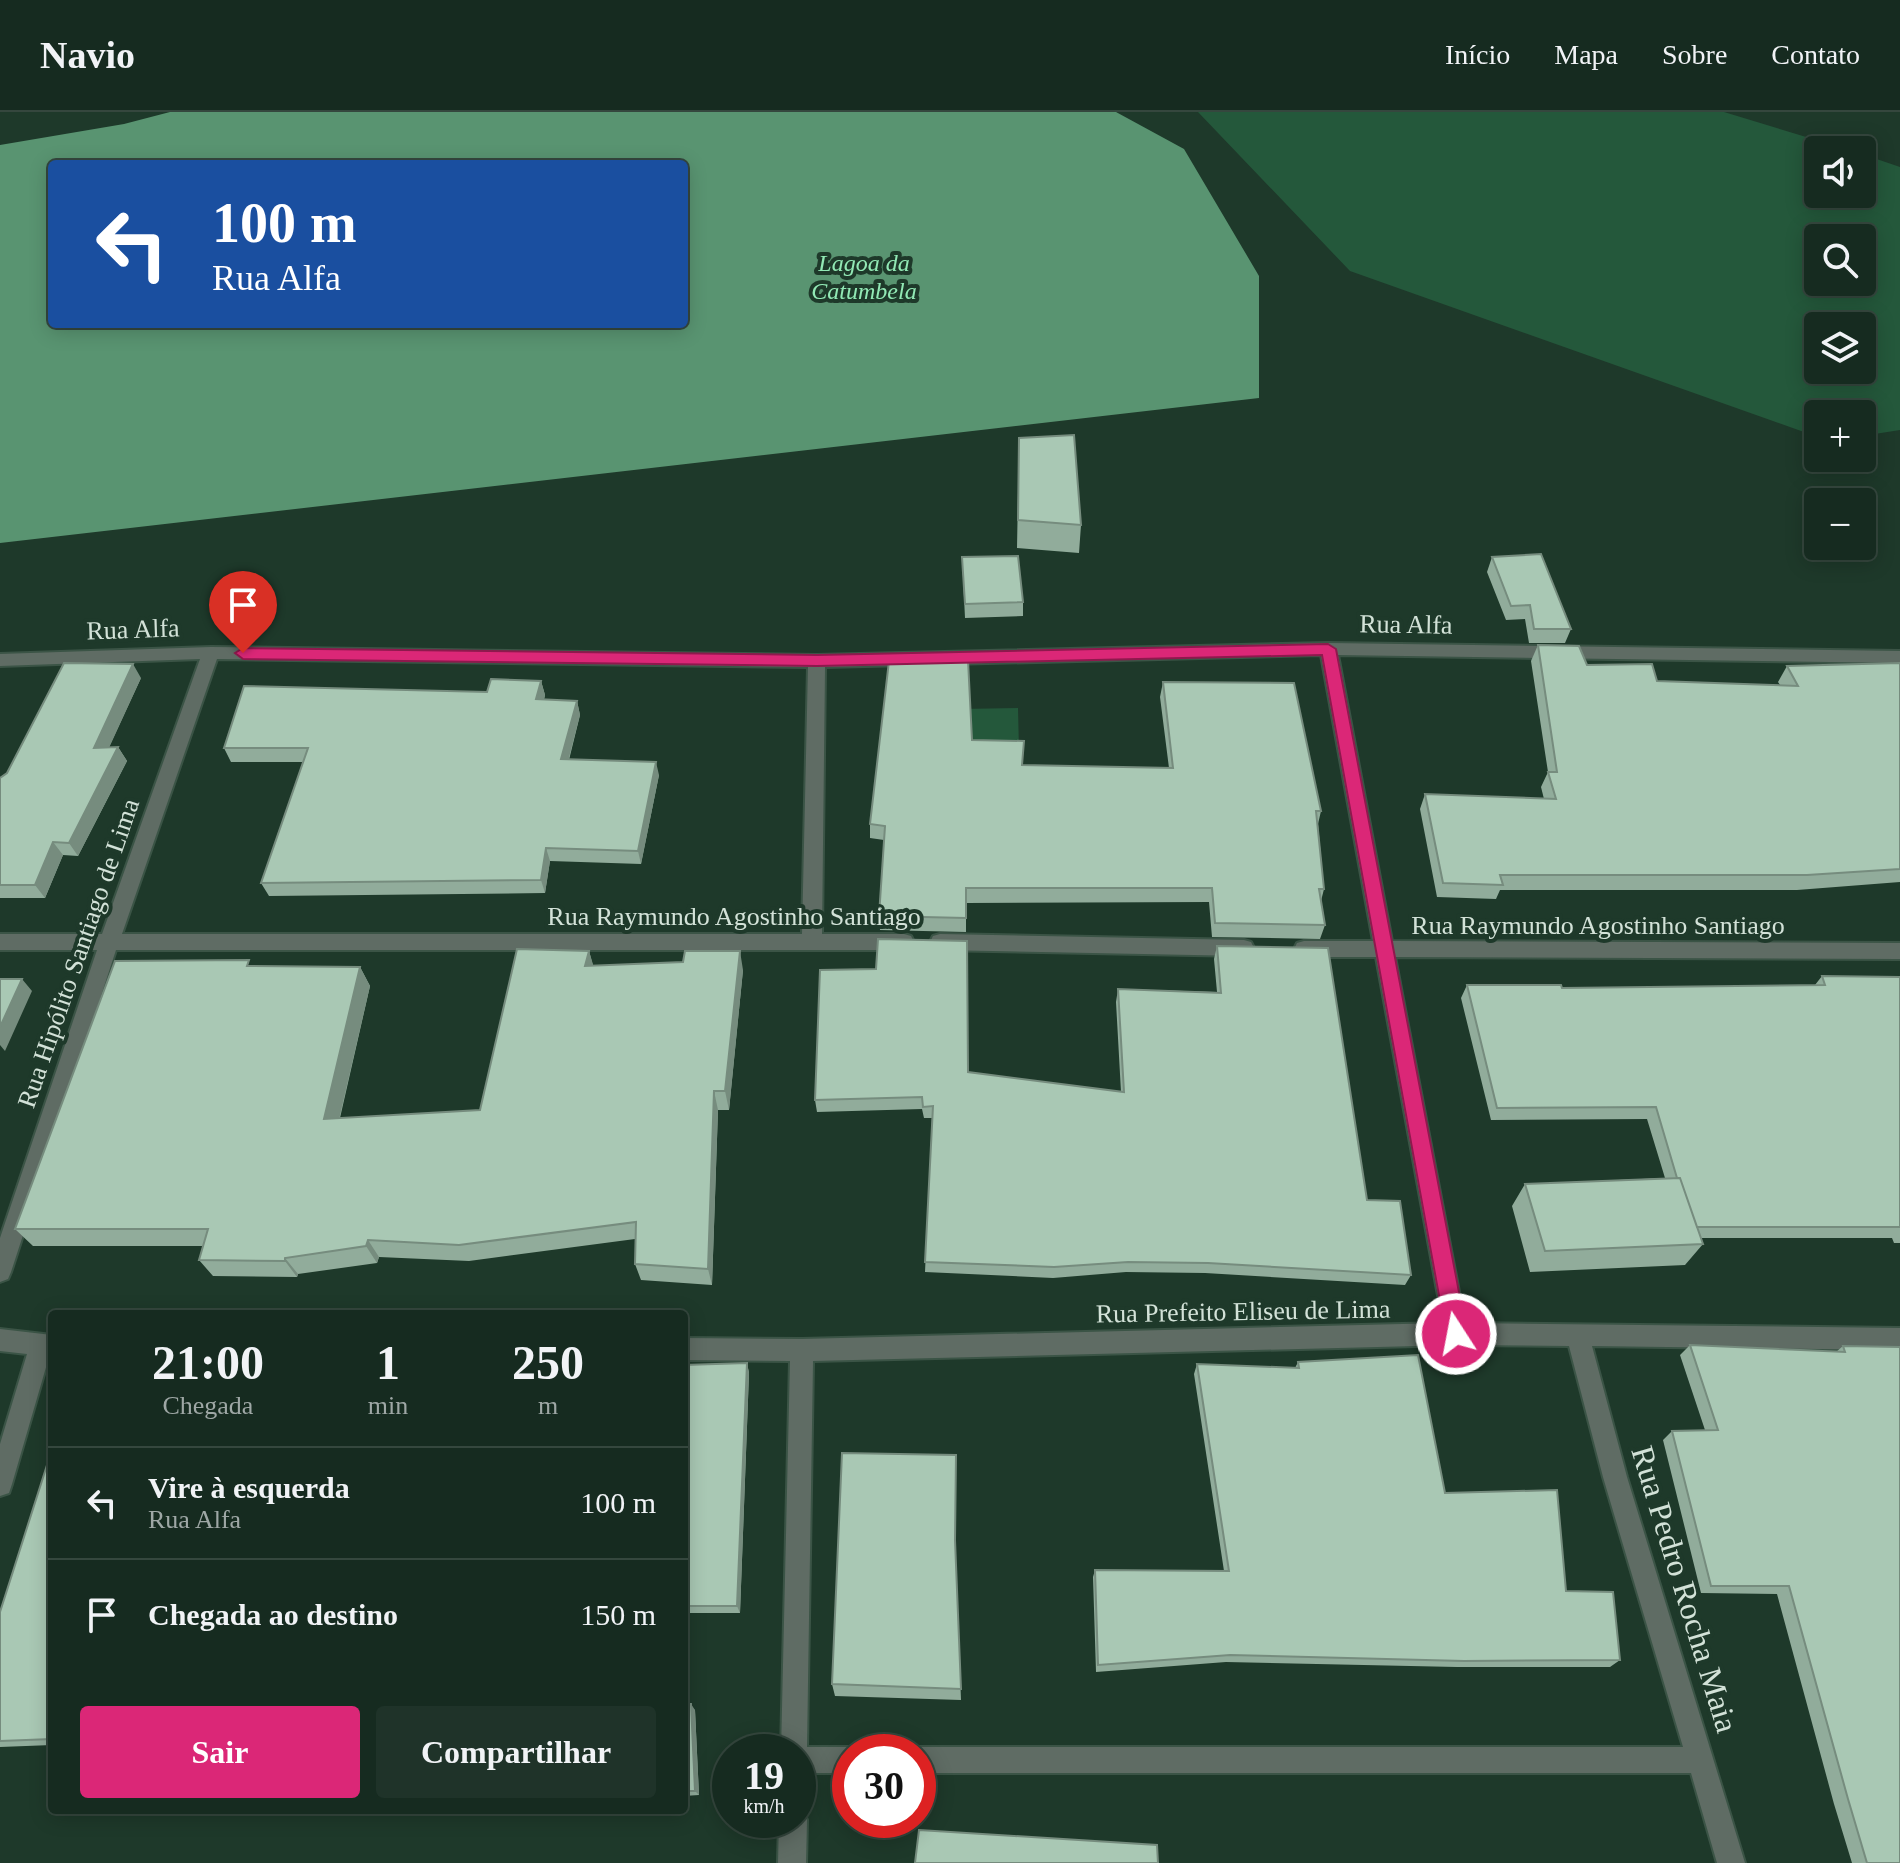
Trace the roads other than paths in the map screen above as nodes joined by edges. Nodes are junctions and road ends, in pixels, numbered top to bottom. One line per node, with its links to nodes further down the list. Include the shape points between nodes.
1 (1328, 649): 3 (street, Rua Alfa); 5 (street, Rua Alfa); 11 (street)
2 (211, 653): 4 (street, Rua Alfa); 5 (street, Rua Alfa); 8 (street, Rua Hipólito Santiago de Lima)
3 (1900, 657)
4 (0, 660)
5 (817, 661): 6 (street)
6 (812, 940): 8 (street, Rua Raymundo Agostinho Santiago); 9 (street, Rua Raymundo Agostinho Santiago)
7 (0, 942): 8 (street, Rua Raymundo Agostinho Santiago)
8 (109, 942): 13 (street, Rua Hipólito Santiago de Lima)
9 (1256, 948)
10 (1288, 949): 11 (street, Rua Raymundo Agostinho Santiago)
11 (1383, 951): 12 (street, Rua Raymundo Agostinho Santiago); 14 (street)
12 (1900, 951)
13 (0, 1272)
14 (1456, 1334): 15 (street, Rua Prefeito Eliseu de Lima); 20 (street, Rua Prefeito Eliseu de Lima)
15 (1577, 1334): 16 (street, Rua Prefeito Eliseu de Lima); 24 (street, Rua Pedro Rocha Maia)
16 (1900, 1339)
17 (0, 1340): 18 (street)
18 (46, 1346): 21 (street)
19 (688, 1349): 20 (street, Rua Prefeito Eliseu de Lima)
20 (802, 1350): 22 (street)
21 (0, 1484)
22 (794, 1734)
23 (936, 1760): 24 (street)
24 (1700, 1760): 27 (street, Rua Pedro Rocha Maia)
25 (793, 1838): 26 (street)
26 (792, 1863)
27 (1731, 1863)

